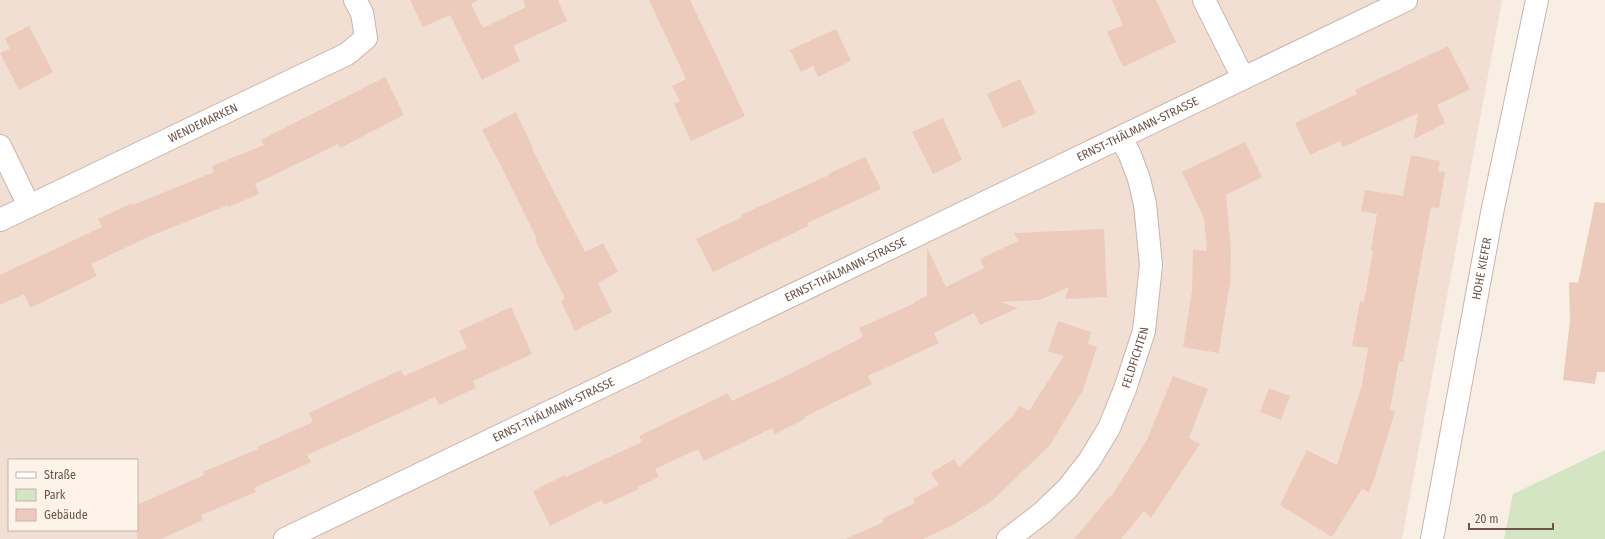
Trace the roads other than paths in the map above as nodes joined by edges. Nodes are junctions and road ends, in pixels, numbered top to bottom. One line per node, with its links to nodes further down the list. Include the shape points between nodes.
1 (354, 0): 8 (street, WENDEMARKEN, via 362,13 366,38 348,54)
2 (1204, 0): 5 (street)
3 (1406, 0): 5 (street, ERNST-THÄLMANN-STRASSE)
4 (1537, 0): 12 (street, HOHE KIEFER, via 1490,224)
5 (1243, 78): 6 (street, ERNST-THÄLMANN-STRASSE)
6 (1121, 137): 10 (street, ERNST-THÄLMANN-STRASSE); 11 (street, FELDFICHTEN, via 1139,179 1148,225 1151,265 1144,331 1109,428 1089,461 1067,489 1042,513)
7 (0, 146): 8 (street)
8 (29, 206): 9 (street, WENDEMARKEN)
9 (0, 220)
10 (285, 539)
11 (1008, 539)
12 (1432, 539)

